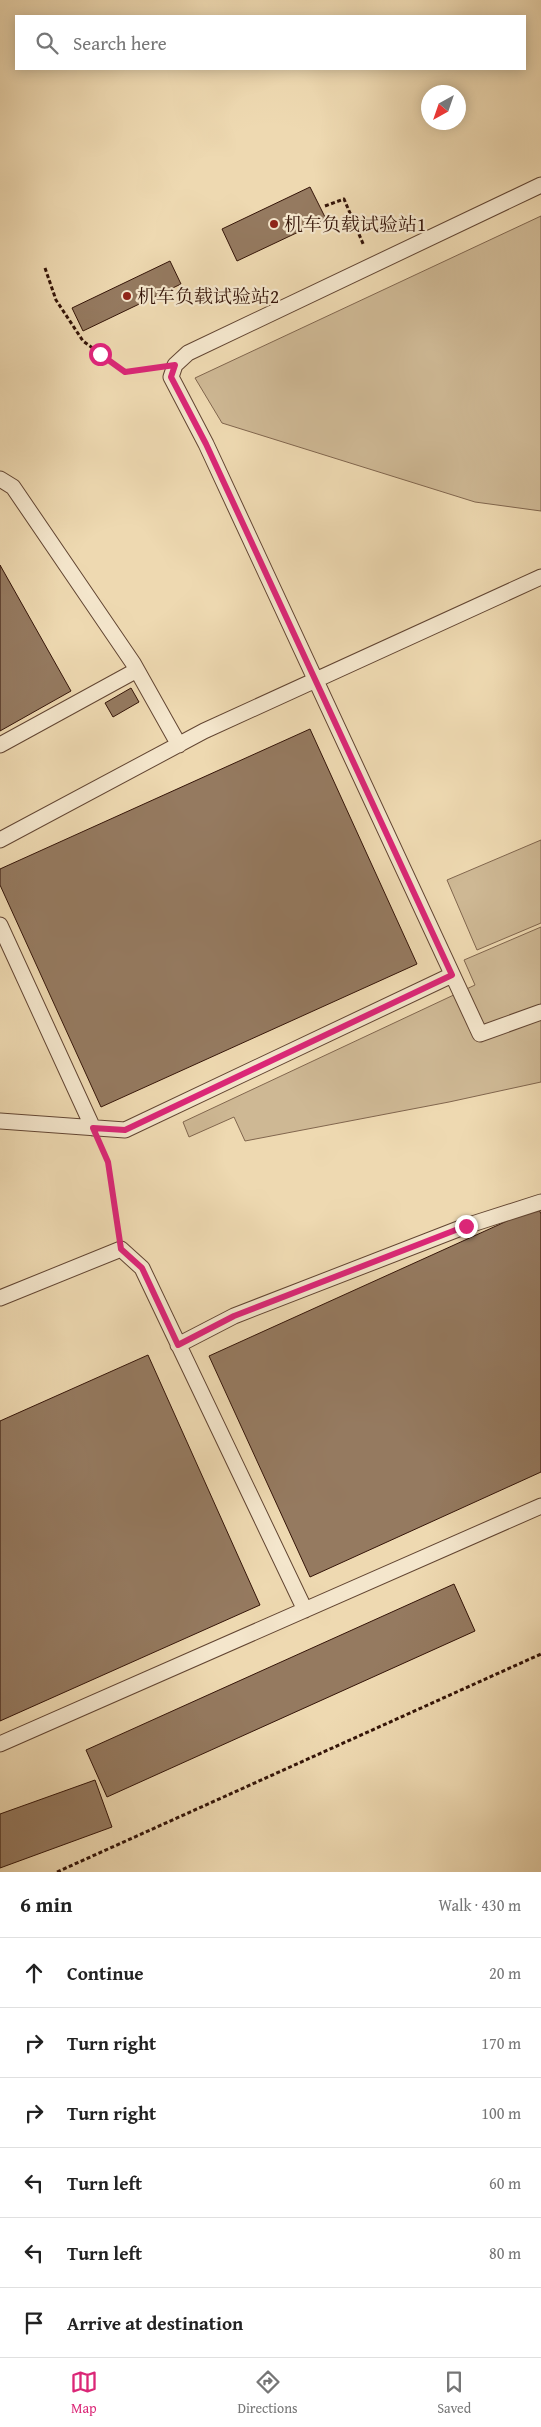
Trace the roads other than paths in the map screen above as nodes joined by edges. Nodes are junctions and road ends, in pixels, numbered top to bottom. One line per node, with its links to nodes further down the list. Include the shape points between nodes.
1 (541, 185): 5 (lane, via 188,353 175,365 171,377 206,444)
2 (0, 480): 4 (lane, via 14,487)
3 (541, 577): 5 (lane)
4 (137, 670): 6 (lane); 7 (lane)
5 (315, 679): 6 (lane); 10 (lane)
6 (179, 745): 8 (lane)
7 (0, 746)
8 (0, 840)
9 (0, 925): 13 (lane)
10 (452, 975): 11 (lane, via 480,1034); 13 (lane, via 125,1130)
11 (541, 1012)
12 (0, 1121): 13 (lane)
13 (93, 1128)
14 (541, 1202): 16 (lane, via 466,1226 234,1316)
15 (0, 1298): 16 (lane, via 121,1249 142,1268)
16 (178, 1345): 18 (lane)
17 (541, 1506): 18 (lane)
18 (305, 1610): 19 (lane)
19 (0, 1744)

